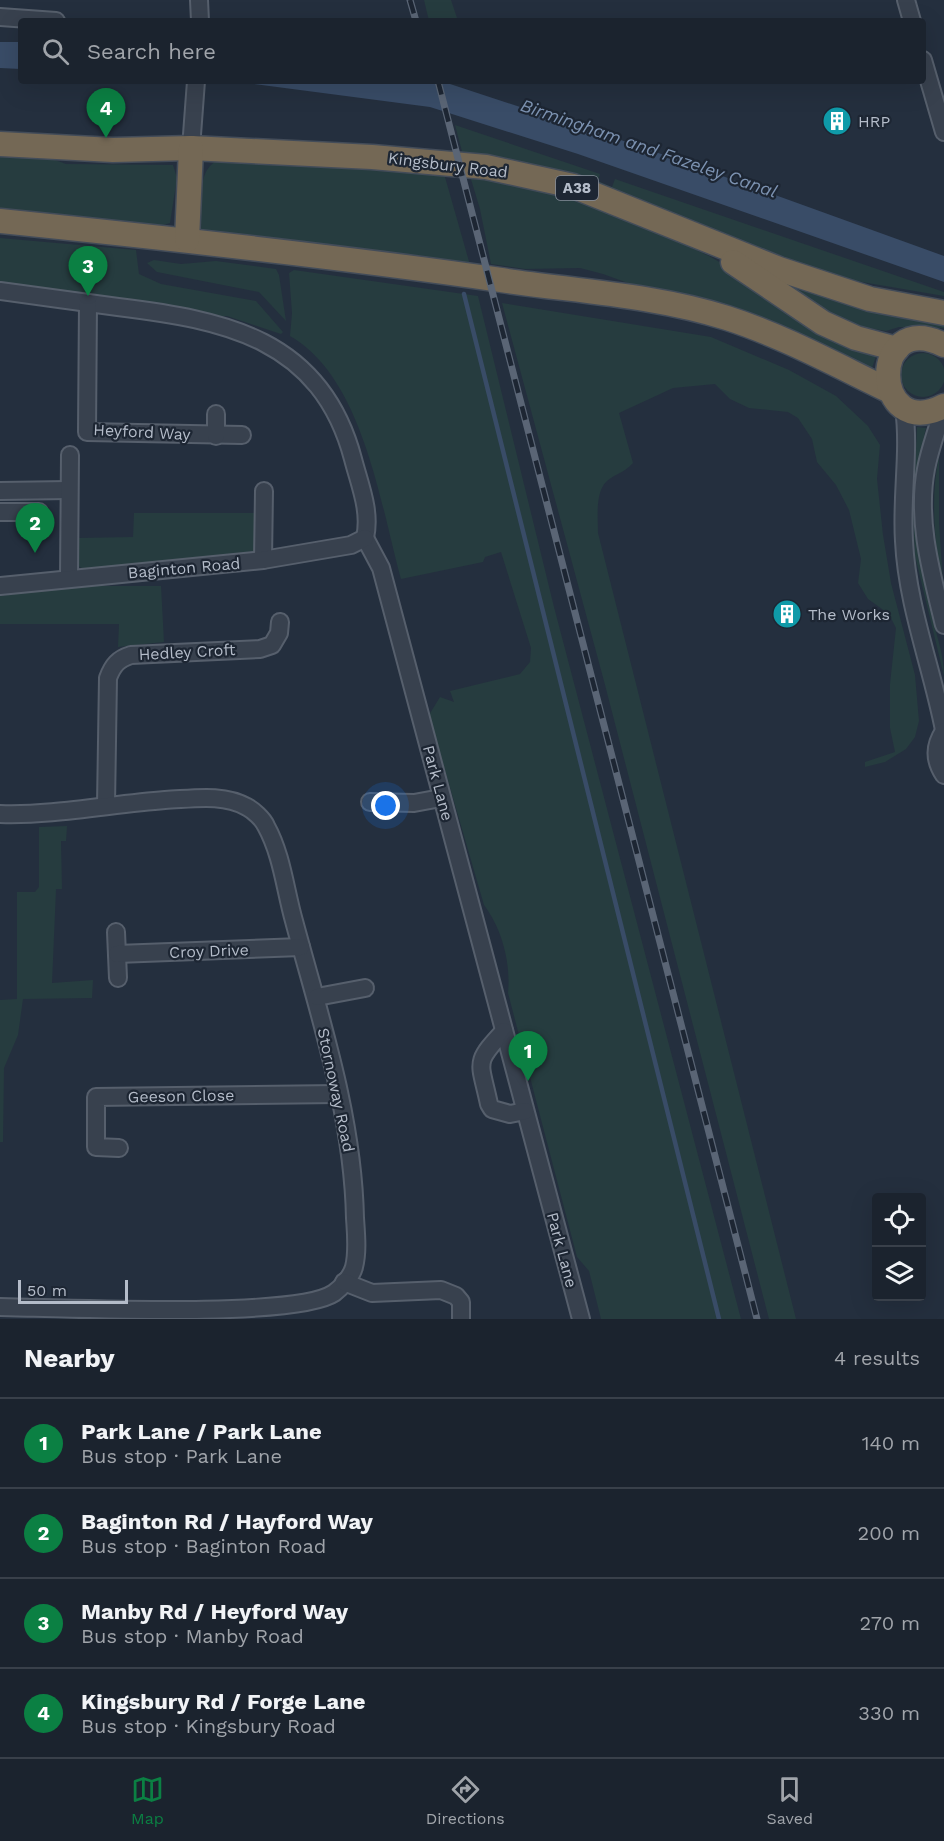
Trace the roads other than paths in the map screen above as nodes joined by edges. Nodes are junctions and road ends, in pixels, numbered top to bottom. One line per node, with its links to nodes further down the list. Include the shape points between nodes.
1 (199, 0): 5 (street)
2 (906, 0): 6 (street)
3 (0, 16): 4 (street)
4 (22, 18)
5 (200, 18)
6 (911, 18)
7 (926, 70): 9 (street)
8 (196, 85): 11 (street)
9 (943, 130)
10 (0, 144): 11 (highway, Kingsbury Road / A38, via 113,150)
11 (191, 148): 13 (highway, Kingsbury Road / A38, via 486,167 573,186); 14 (highway)
12 (0, 221): 14 (highway)
13 (691, 234): 17 (highway, Kingsbury Road / A38, via 778,269 870,299); 19 (highway, A38, via 823,323 856,338)
14 (187, 240): 20 (highway, via 665,304 726,318 801,348)
15 (0, 291): 16 (street)
16 (88, 303): 24 (street, Heyford Way, via 87,432); 31 (street, via 205,319 279,350 319,388 337,417 369,520)
17 (944, 313)
18 (944, 345): 19 (highway, via 925,338)
19 (897, 349): 20 (highway, via 886,369)
20 (897, 400): 21 (highway, via 920,413); 37 (street, via 908,433 904,542)
21 (944, 407): 36 (street, via 926,470 924,494 926,545)
22 (216, 414): 24 (street, Heyford Way)
23 (242, 435): 24 (street, Heyford Way)
24 (216, 436)
25 (69, 455): 26 (street)
26 (69, 490): 27 (street); 33 (street)
27 (6, 491): 29 (street)
28 (264, 491): 32 (street)
29 (8, 511): 30 (street)
30 (39, 512)
31 (365, 538): 32 (street, Baginton Road, via 351,545); 39 (street, Park Lane, via 381,568)
32 (263, 560): 33 (street, Baginton Road)
33 (69, 578): 34 (street, Baginton Road)
34 (0, 586)
35 (280, 622): 41 (street, Hedley Croft, via 272,645 260,649 131,655 113,666 108,678)
36 (944, 625)
37 (944, 731): 38 (street, via 936,748)
38 (944, 775)
39 (441, 798): 40 (street, via 414,803); 49 (street, Park Lane)
40 (370, 802)
41 (106, 805): 42 (street, Stornoway Road); 44 (street, Stornoway Road, via 214,799 247,807 265,823 277,852)
42 (0, 814)
43 (116, 932): 45 (street)
44 (301, 947): 45 (street, Croy Drive); 48 (street, Stornoway Road)
45 (117, 954): 46 (street)
46 (118, 978)
47 (365, 988): 48 (street)
48 (317, 997): 50 (street, Stornoway Road)
49 (504, 1031): 51 (street, Park Lane); 51 (street, via 480,1061 489,1104 492,1109 510,1114)
50 (338, 1095): 52 (street, Geeson Close, via 96,1097 96,1147); 53 (street, Stornoway Road, via 354,1179 354,1269)
51 (525, 1111): 58 (street, Park Lane)
52 (119, 1148)
53 (344, 1282): 55 (street, Stornoway Road, via 318,1303); 57 (street, via 372,1293 441,1290 460,1302)
54 (0, 1307): 55 (street, Stornoway Road); 56 (street)
55 (188, 1315)
56 (1, 1319)
57 (460, 1319)
58 (581, 1319)

